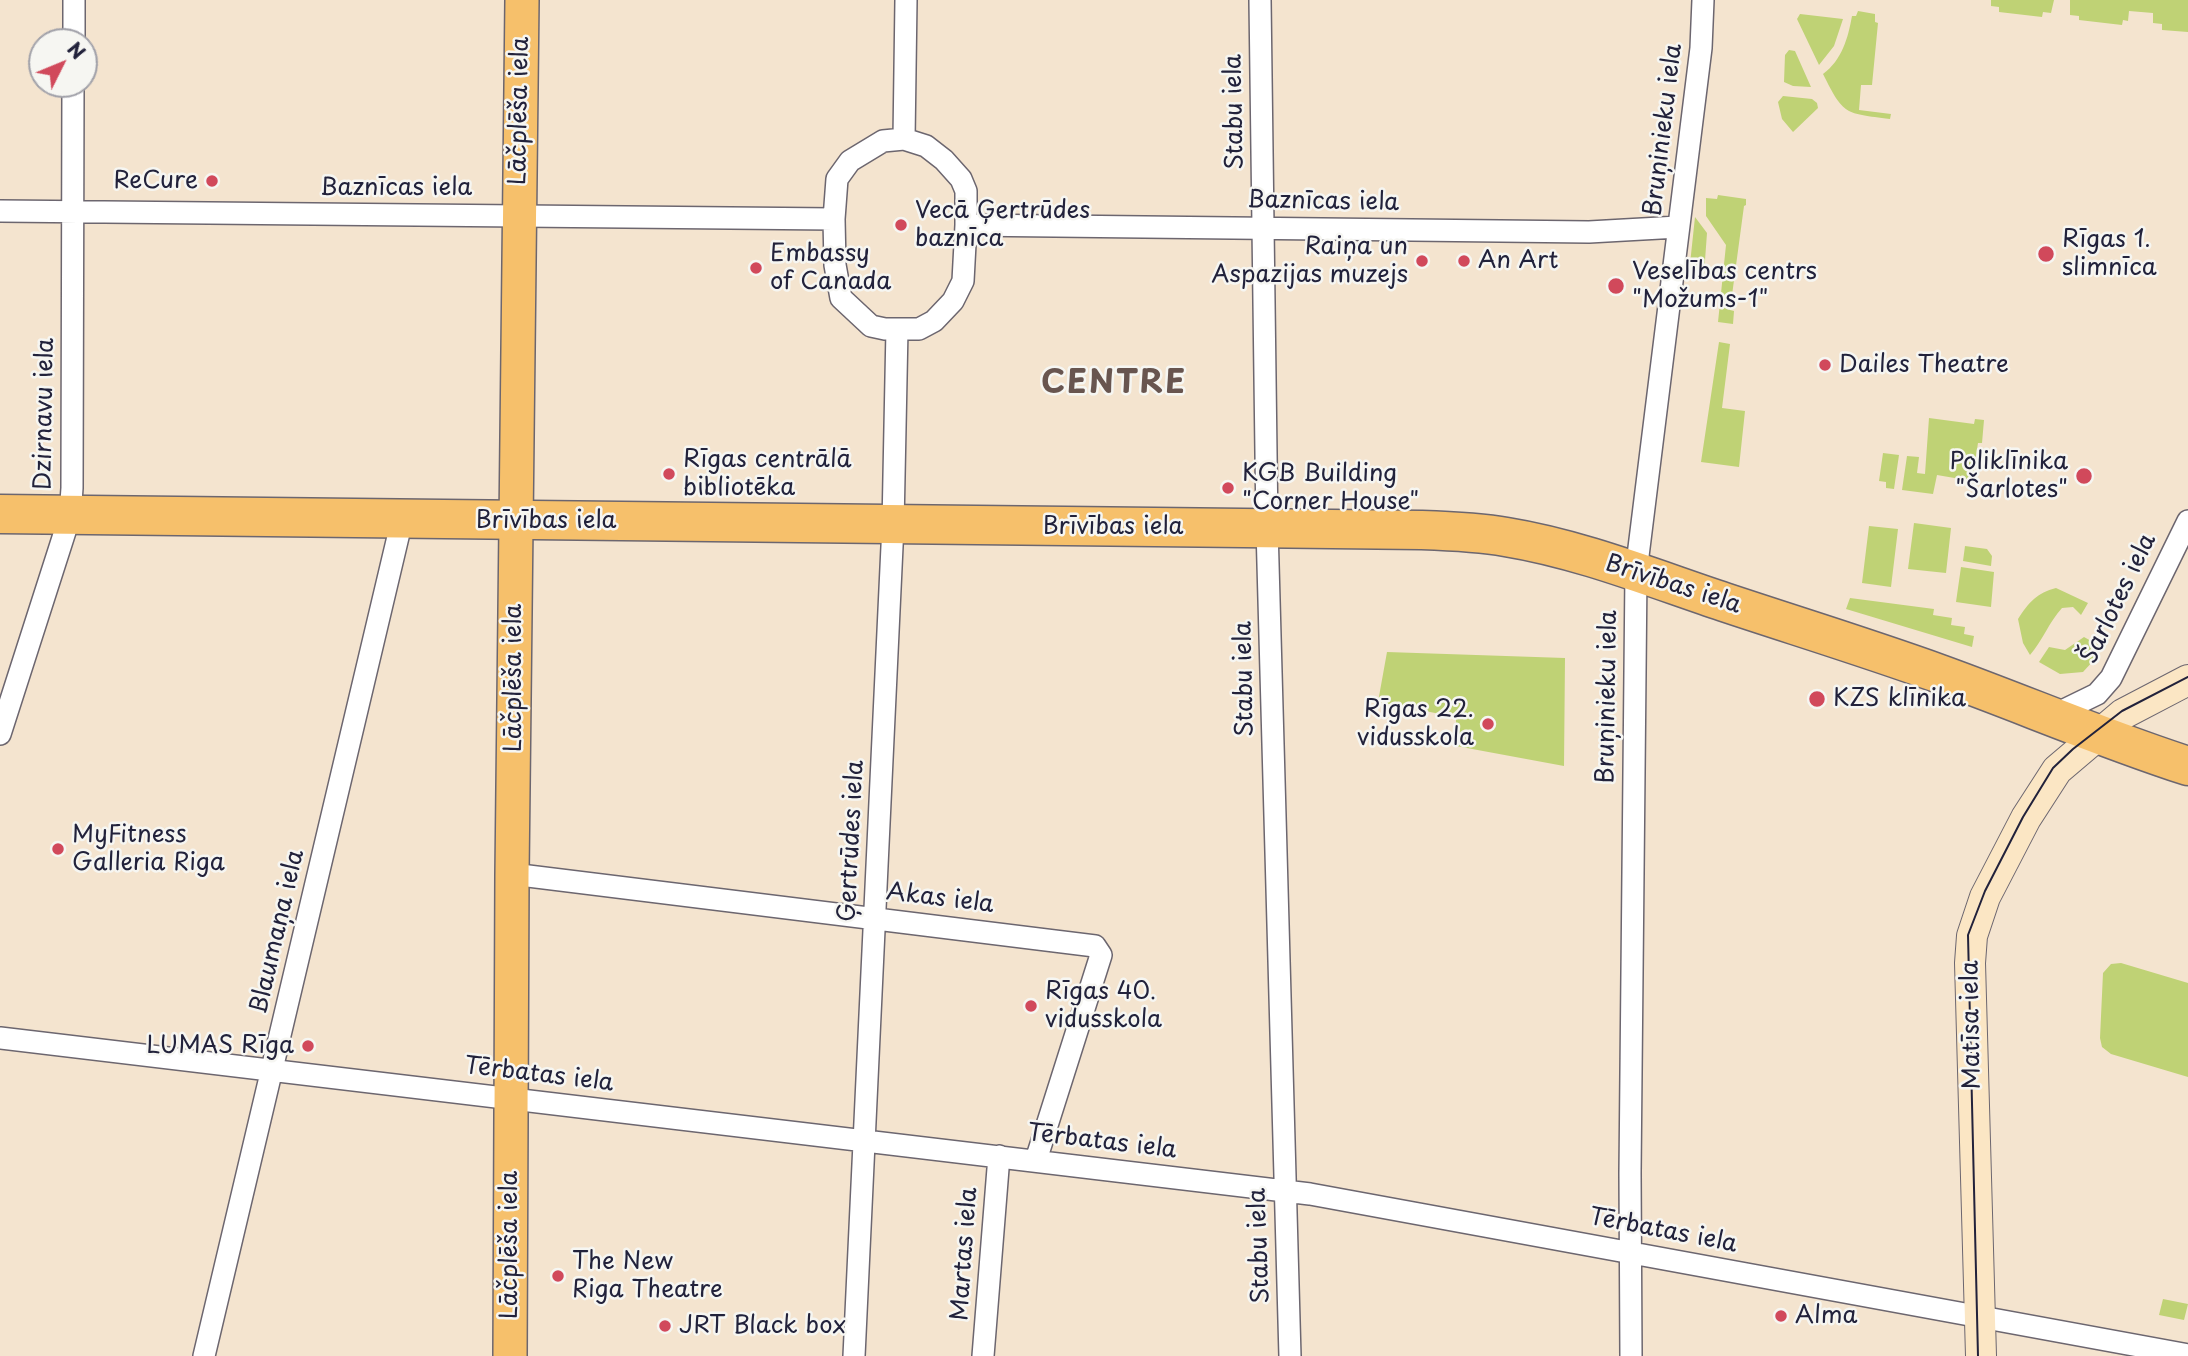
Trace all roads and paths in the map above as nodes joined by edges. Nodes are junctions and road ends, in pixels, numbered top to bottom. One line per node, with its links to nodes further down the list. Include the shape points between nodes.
1 (74, 0): 6 (street)
2 (522, 0): 11 (main road, Lāčplēša iela)
3 (906, 0): 8 (street)
4 (1260, 0): 15 (street, Stabu iela)
5 (1703, 0): 14 (street, Bruņinieku iela)
6 (74, 28)
7 (74, 98): 10 (street, Dzirnavu iela)
8 (904, 139): 12 (street, via 883,141 850,161 837,179); 13 (street, via 926,146 961,179 966,191)
9 (0, 211): 10 (street, Baznīcas iela)
10 (73, 212): 11 (street, Baznīcas iela); 18 (street, Dzirnavu iela)
11 (519, 215): 12 (street, Baznīcas iela); 20 (main road, Lāčplēša iela)
12 (834, 219): 16 (street, via 841,298 871,326)
13 (966, 225): 15 (street, Baznīcas iela); 16 (street, via 963,281 953,301 934,321 919,328)
14 (1678, 227): 15 (street, Baznīcas iela, via 1589,232); 24 (street, Bruņinieku iela)
15 (1264, 228): 23 (street, Stabu iela)
16 (897, 329): 22 (street, Ģertrūdes iela)
17 (0, 514): 18 (highway, Brīvības iela)
18 (70, 516): 19 (highway, Brīvības iela); 27 (street, Dzirnavu iela)
19 (402, 520): 20 (highway, Brīvības iela); 33 (street, Blaumaņa iela)
20 (515, 520): 22 (highway, Brīvības iela); 30 (main road, Lāčplēša iela)
21 (2188, 520): 26 (street, Šarlotes iela, via 2111,678 2097,694)
22 (893, 525): 23 (highway, Brīvības iela); 31 (street, Ģertrūdes iela)
23 (1267, 528): 24 (highway, Brīvības iela, via 1474,533 1542,544); 38 (street, Stabu iela)
24 (1636, 572): 26 (highway, Brīvības iela); 39 (street, Bruņinieku iela)
25 (2188, 680): 28 (street, Matīsa iela, via 2135,706)
26 (2054, 715): 28 (highway, Brīvības iela)
27 (0, 734)
28 (2097, 734): 29 (highway, Brīvības iela); 40 (street, Matīsa iela, via 2063,763 2037,799 1985,898 1972,936)
29 (2188, 766)
30 (512, 874): 31 (street, Akas iela); 34 (main road, Lāčplēša iela)
31 (874, 917): 35 (street, Ģertrūdes iela); 37 (street, Akas iela, via 1095,946 1100,951)
32 (0, 1038): 33 (street, Tērbatas iela)
33 (272, 1071): 34 (street, Tērbatas iela); 42 (street, Blaumaņa iela)
34 (512, 1098): 35 (street, Tērbatas iela); 43 (main road, Lāčplēša iela)
35 (864, 1141): 36 (street, Tērbatas iela); 44 (street, Ģertrūdes iela)
36 (999, 1156): 37 (street, Tērbatas iela); 45 (street, Martas iela)
37 (1036, 1160): 38 (street, Tērbatas iela)
38 (1284, 1191): 39 (street, Tērbatas iela); 46 (street, Stabu iela)
39 (1631, 1251): 40 (street, Tērbatas iela); 47 (street, Bruņinieku iela)
40 (1979, 1316): 41 (street, Tērbatas iela); 48 (street, Matīsa iela)
41 (2188, 1355)
42 (204, 1356)
43 (510, 1356)
44 (854, 1356)
45 (984, 1356)
46 (1290, 1356)
47 (1631, 1356)
48 (1981, 1356)

